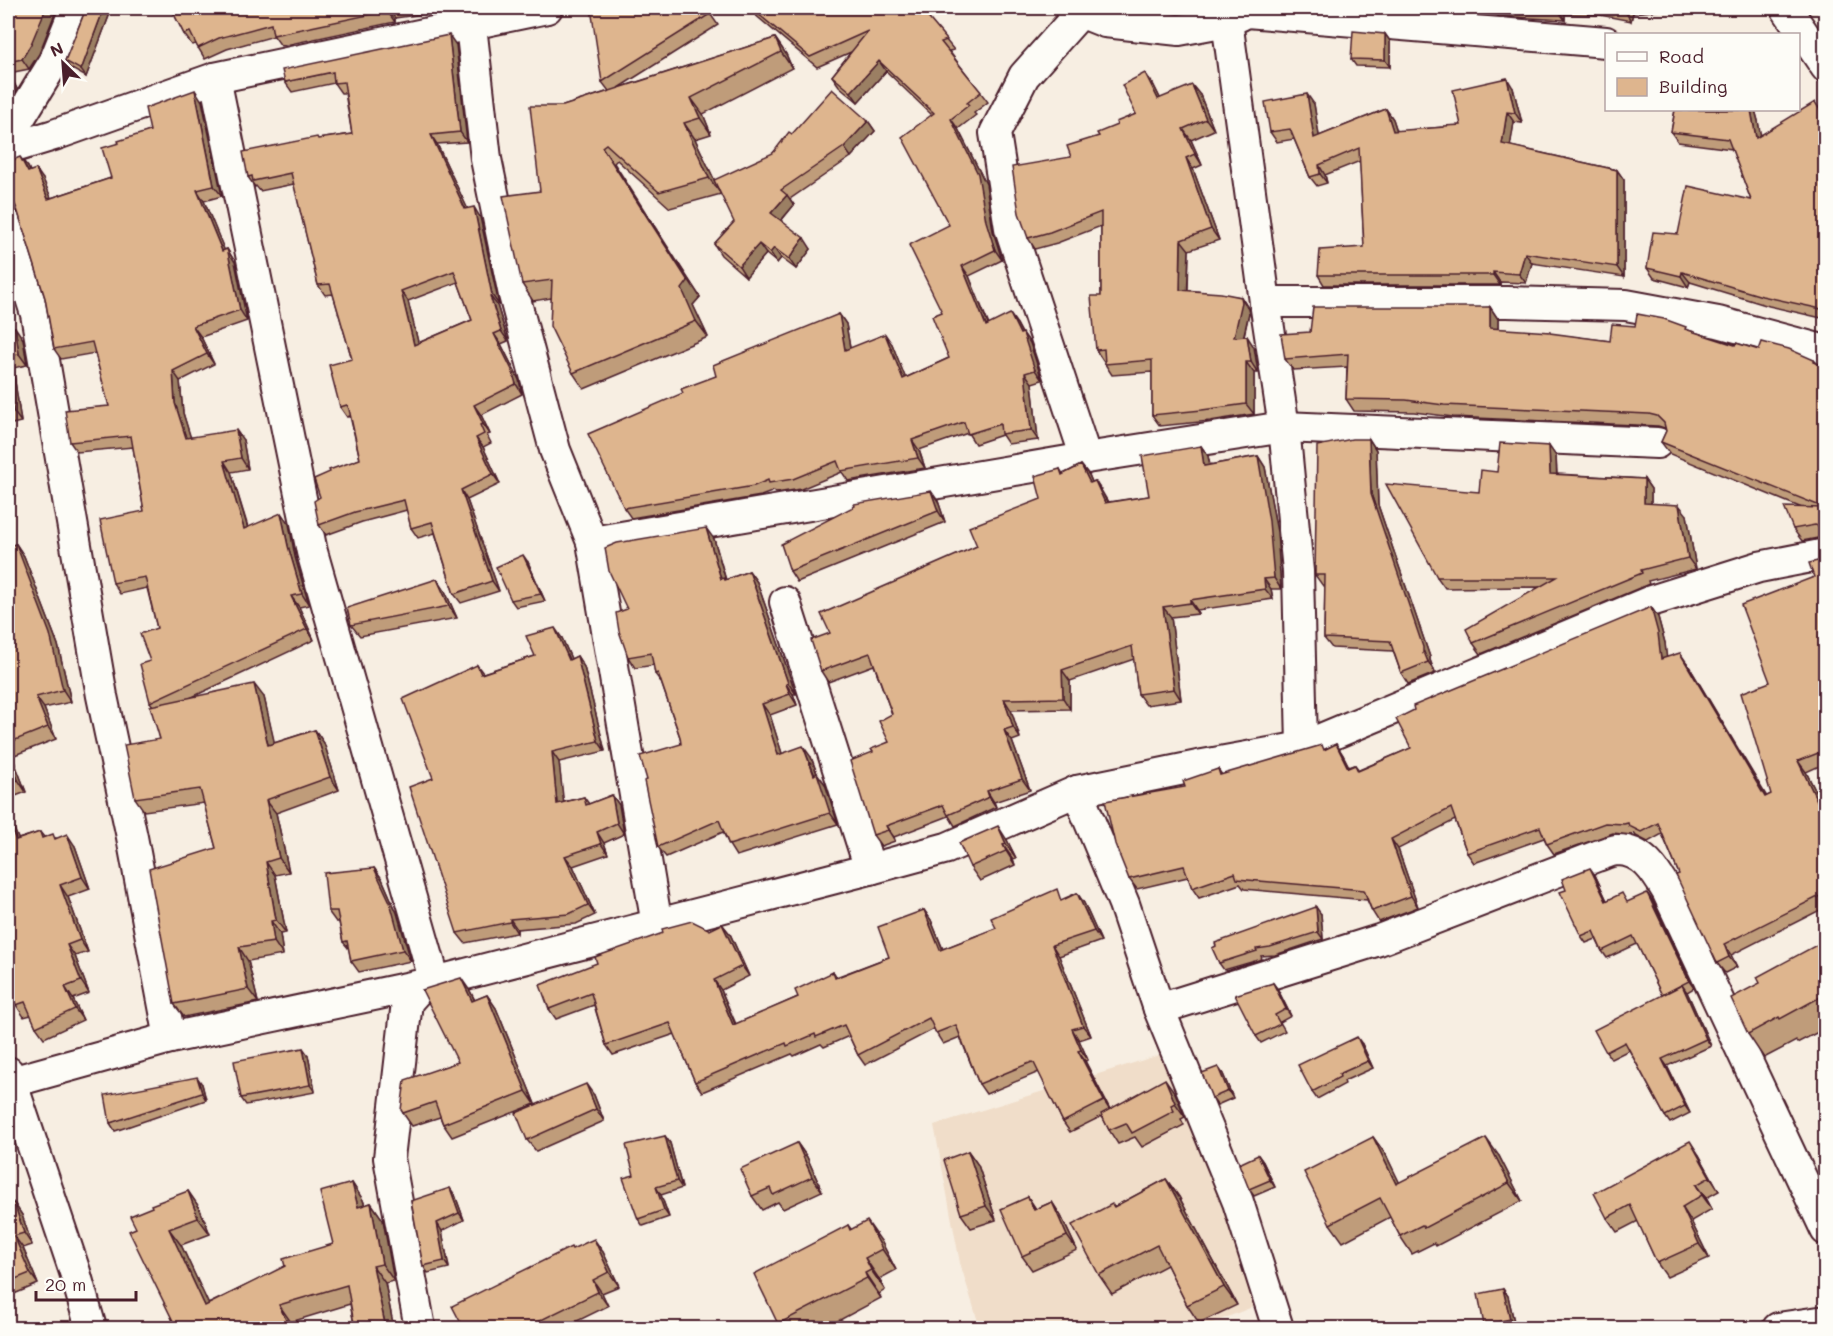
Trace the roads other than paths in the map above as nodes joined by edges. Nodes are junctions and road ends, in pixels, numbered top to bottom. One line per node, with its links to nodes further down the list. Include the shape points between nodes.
1 (74, 8): 11 (street, via 54,62)
2 (547, 8): 6 (street)
3 (1786, 8): 9 (street)
4 (1075, 10): 5 (street, via 1105,22 1179,30); 18 (street, via 1024,76 995,133 1010,228)
5 (1236, 12): 7 (street); 14 (street)
6 (470, 15): 10 (street); 19 (street, via 486,159 514,295 555,450)
7 (1605, 42)
8 (1800, 63): 9 (street)
9 (1826, 68)
10 (215, 78): 12 (street); 26 (street, via 312,552)
11 (8, 137)
12 (8, 149)
13 (8, 225): 28 (street, via 36,314 102,696)
14 (1265, 302): 15 (street, via 1626,305 1718,322); 16 (street)
15 (1826, 351)
16 (1284, 427): 17 (street); 18 (street); 22 (street, via 1298,571)
17 (1657, 443)
18 (1086, 458): 19 (street)
19 (592, 542): 25 (street)
20 (1826, 554): 22 (street, via 1759,567 1651,601)
21 (786, 602): 24 (street)
22 (1302, 747): 23 (street)
23 (1077, 791): 24 (street, via 947,848); 27 (street, via 1124,904)
24 (870, 869): 25 (street)
25 (657, 925): 26 (street)
26 (429, 983): 28 (street); 33 (street, via 408,1002 389,1158)
27 (1159, 1009): 30 (street, via 1379,940 1597,856 1617,850 1636,854 1653,869 1667,891); 34 (street, via 1238,1202)
28 (170, 1038): 29 (street)
29 (9, 1079): 32 (street)
30 (1826, 1230)
31 (1826, 1321): 35 (street)
32 (91, 1329)
33 (420, 1329)
34 (1278, 1329)
35 (1778, 1329)

